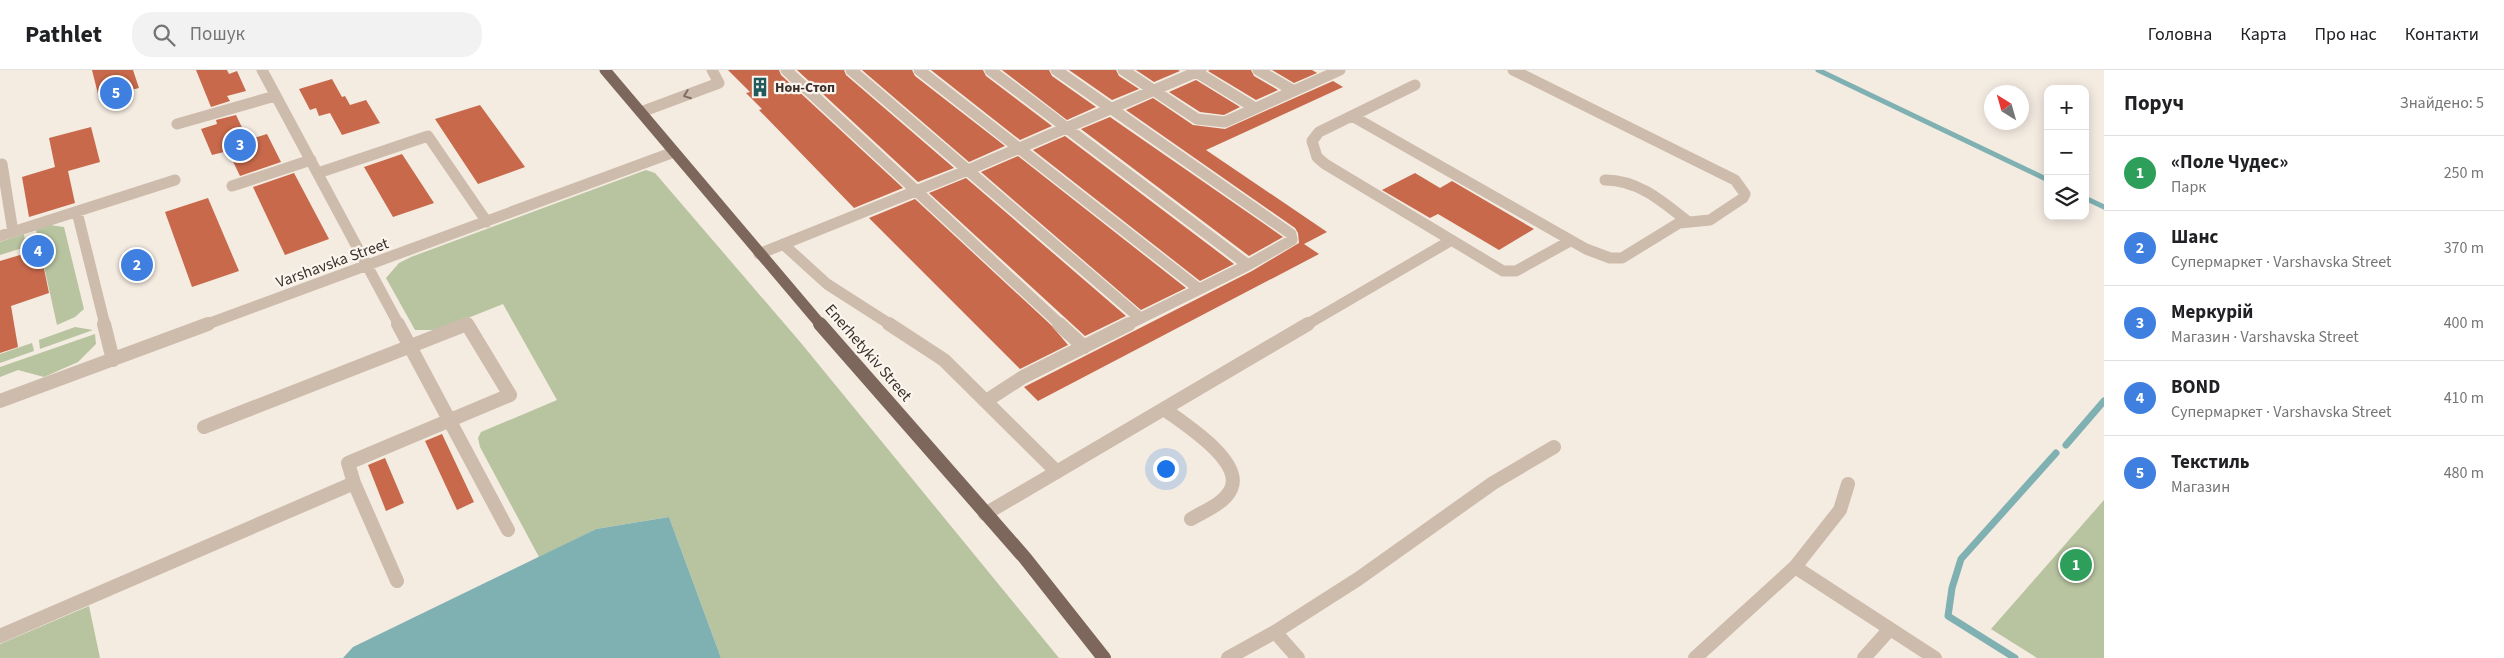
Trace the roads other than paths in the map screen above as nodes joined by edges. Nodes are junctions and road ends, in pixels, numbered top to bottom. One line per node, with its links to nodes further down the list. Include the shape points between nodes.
1 (262, 70): 17 (street)
2 (605, 70): 20 (main road, Enerhetykiv Street)
3 (712, 70): 20 (street, one-way to 20, via 719,83)
4 (786, 70): 33 (street)
5 (851, 70): 28 (street)
6 (919, 70): 24 (street)
7 (990, 70): 23 (street)
8 (1056, 70): 19 (street)
9 (1123, 70): 15 (street)
10 (1258, 70): 16 (street)
11 (1513, 70): 35 (street, via 1735,180 1742,187 1743,198 1710,220)
12 (1196, 71): 15 (street); 18 (street)
13 (1334, 71): 16 (street)
14 (1415, 85): 21 (street)
15 (1154, 90): 18 (street, via 1197,119 1225,122); 19 (street)
16 (1294, 91): 18 (street)
17 (275, 96): 22 (street); 26 (street)
18 (1255, 108)
19 (1111, 109): 23 (street); 43 (street, via 1291,234 1292,240)
20 (641, 112): 25 (main road, Enerhetykiv Street)
21 (1352, 116): 39 (street, via 1315,134 1312,145 1318,157); 40 (street)
22 (177, 124)
23 (1067, 128): 24 (street); 43 (street)
24 (1018, 149): 28 (street); 45 (street)
25 (674, 152): 36 (street, Varshavska Street); 42 (main road, Enerhetykiv Street)
26 (312, 160): 29 (street); 32 (street)
27 (2, 164): 37 (street)
28 (968, 170): 33 (street); 46 (street)
29 (318, 172): 36 (street, via 428,136); 44 (street)
30 (175, 180): 34 (street)
31 (1605, 180): 35 (street, via 1627,183 1652,195)
32 (232, 186)
33 (916, 191): 41 (street); 48 (street)
34 (78, 212): 37 (street); 49 (street, via 105,303)
35 (1687, 221): 40 (street, via 1674,225 1619,259 1601,256)
36 (487, 222): 44 (street, Varshavska Street)
37 (13, 232): 38 (street)
38 (0, 236)
39 (1450, 241): 40 (street, via 1496,269 1510,272); 52 (street)
40 (1570, 241)
41 (783, 244): 42 (street); 51 (street, via 827,284 944,360)
42 (759, 254): 59 (main road, Enerhetykiv Street)
43 (1248, 265): 45 (street)
44 (367, 266): 47 (street); 49 (street, Varshavska Street)
45 (1199, 289): 46 (street)
46 (1140, 318): 48 (street)
47 (410, 346): 53 (street); 53 (street, via 467,324 510,395); 54 (street)
48 (1084, 347): 51 (street, via 1023,377)
49 (113, 360): 50 (street, Varshavska Street)
50 (0, 401)
51 (986, 401): 56 (street)
52 (1164, 409): 56 (street); 60 (street, via 1216,450 1233,472 1235,481 1226,496)
53 (450, 420): 57 (street, via 348,463); 61 (street)
54 (204, 427)
55 (1554, 447): 65 (street, via 1493,483 1358,580)
56 (1056, 472): 59 (street)
57 (354, 483): 63 (street); 66 (street)
58 (1848, 484): 62 (street, via 1840,510)
59 (985, 514): 67 (main road, Enerhetykiv Street, via 1025,558)
60 (1191, 519)
61 (508, 530)
62 (1795, 567): 64 (street); 70 (street)
63 (397, 582)
64 (1890, 629): 71 (street); 72 (street)
65 (1275, 632): 68 (street); 69 (street)
66 (0, 636)
67 (1104, 658)
68 (1228, 658)
69 (1298, 658)
70 (1695, 658)
71 (1864, 658)
72 (1935, 658)

